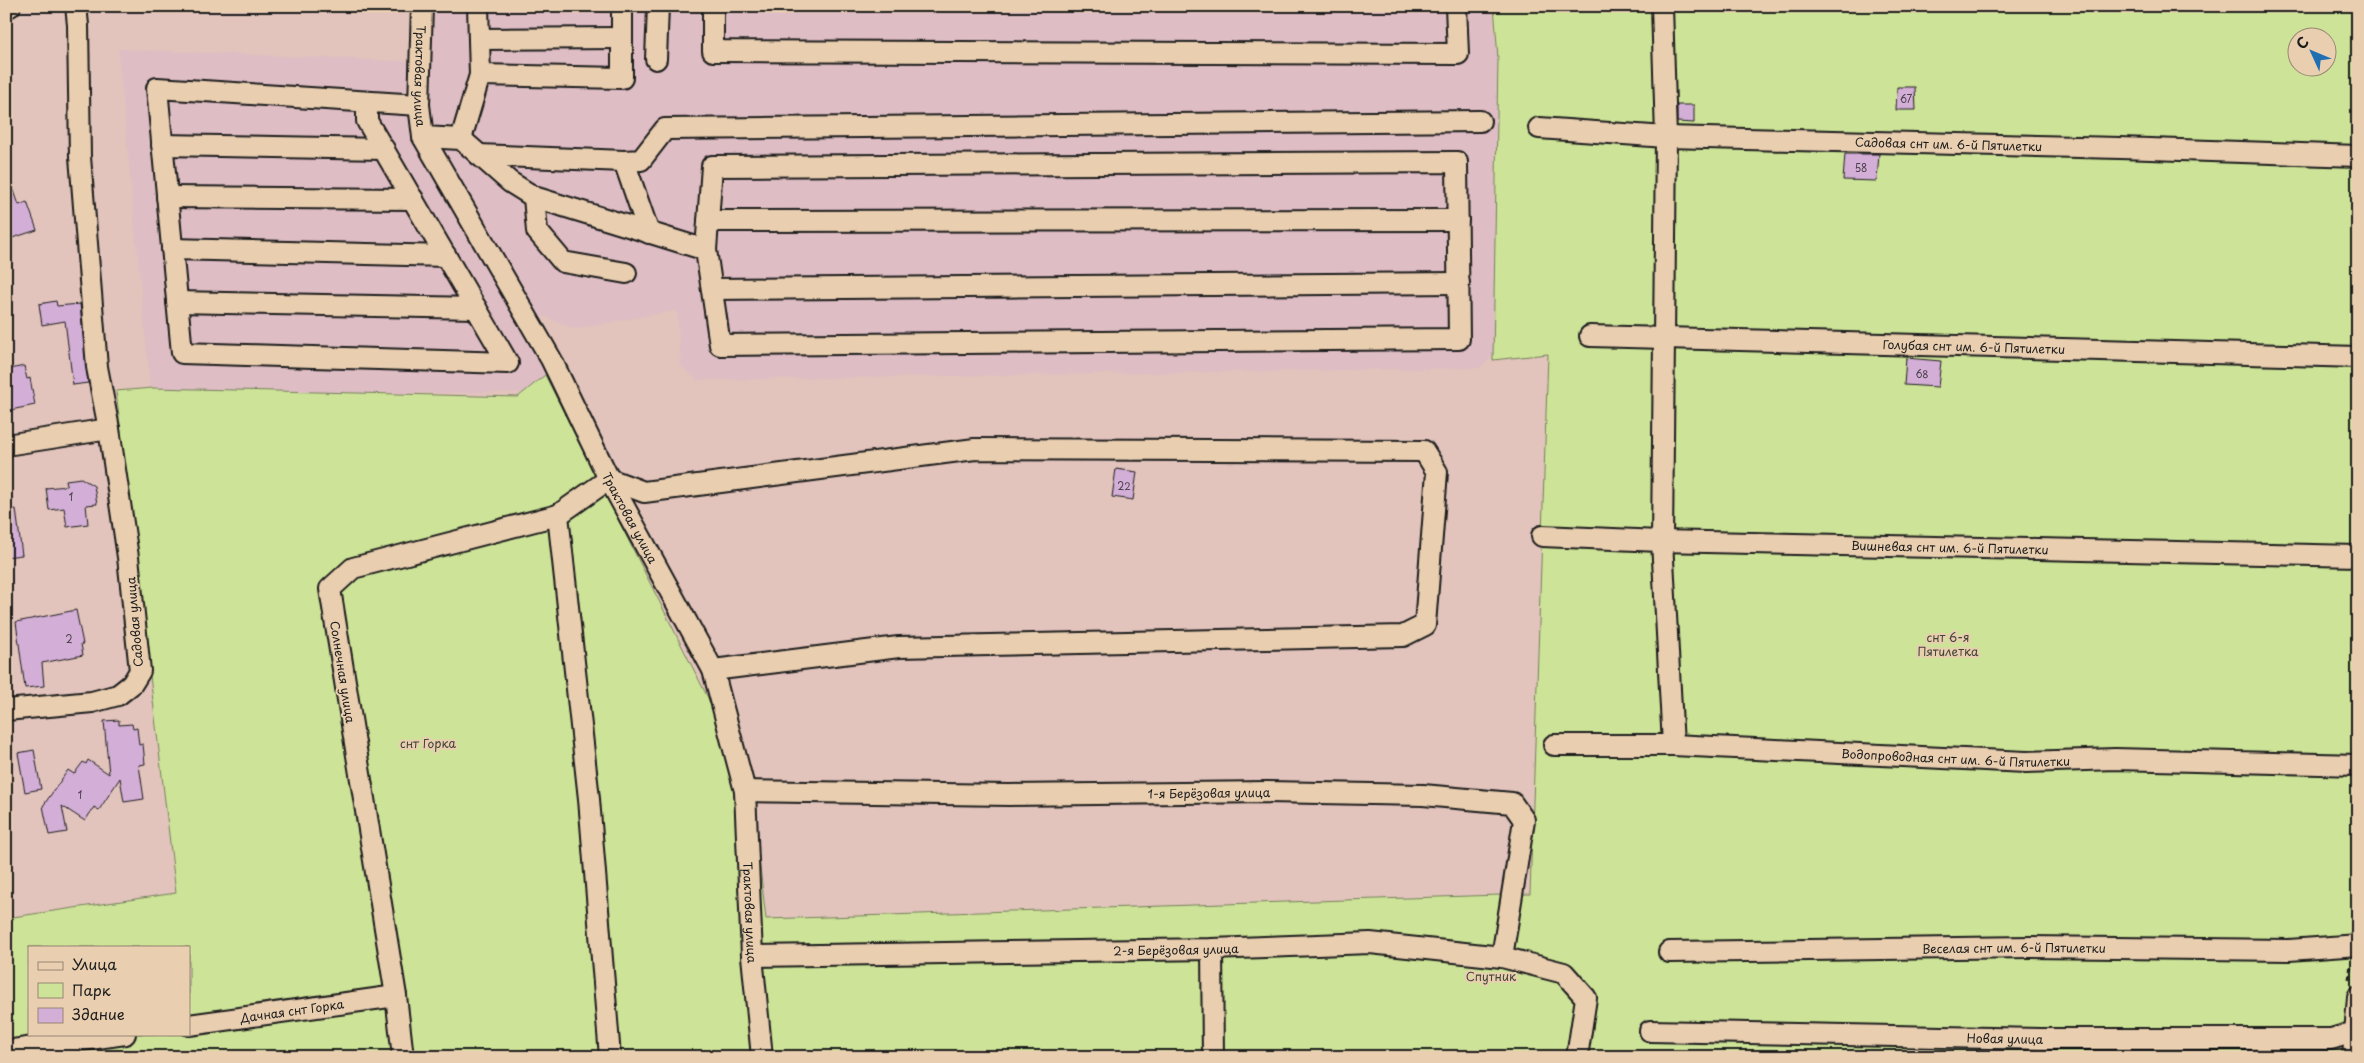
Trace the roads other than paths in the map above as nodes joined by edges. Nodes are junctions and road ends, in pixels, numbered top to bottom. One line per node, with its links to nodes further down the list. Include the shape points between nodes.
1 (10, 6): 10 (street)
2 (76, 6): 44 (street, Садовая улица, via 80,157 88,264 97,367)
3 (422, 6): 16 (street, Трактовая улица)
4 (478, 6): 12 (street)
5 (622, 6): 11 (street)
6 (658, 6): 13 (street)
7 (713, 6): 8 (street, via 713,51 1458,54)
8 (1456, 6)
9 (1662, 6): 20 (street)
10 (6, 8)
11 (622, 38): 12 (street); 14 (street, via 622,78)
12 (479, 39): 14 (street)
13 (656, 58)
14 (480, 75): 21 (street)
15 (367, 102): 16 (street); 22 (street, via 157,88); 23 (street, via 368,120)
16 (419, 105): 19 (street, Трактовая улица)
17 (1480, 121): 26 (street, via 666,129 641,160)
18 (1539, 128): 20 (street, Садовая снт им. 6-й Пятилетки)
19 (424, 137): 21 (street); 46 (street, Трактовая улица, via 551,359)
20 (1666, 137): 25 (street, Садовая снт им. 6-й Пятилетки); 42 (street)
21 (461, 139): 24 (street)
22 (162, 145): 23 (street); 27 (street)
23 (384, 150): 29 (street)
24 (478, 155): 26 (street); 28 (street)
25 (2358, 156)
26 (624, 161): 32 (street)
27 (167, 197): 29 (street); 33 (street)
28 (534, 197): 32 (street); 36 (street, via 537,231 562,262)
29 (413, 199): 35 (street)
30 (1458, 220): 31 (street); 31 (street, via 1457,162 1447,162 712,166); 37 (street)
31 (708, 222): 34 (street)
32 (649, 232): 34 (street)
33 (172, 249): 35 (street); 39 (street)
34 (706, 250): 38 (street)
35 (446, 256): 40 (street)
36 (626, 273)
37 (1459, 283): 38 (street); 38 (street, via 1459,339 720,345)
38 (712, 290)
39 (177, 302): 40 (street); 40 (street, via 182,353 508,363)
40 (476, 308)
41 (1590, 336): 42 (street, Голубая снт им. 6-й Пятилетки)
42 (1663, 337): 43 (street, Голубая снт им. 6-й Пятилетки); 49 (street)
43 (2358, 357)
44 (109, 429): 45 (street); 52 (street, Садовая улица, via 128,557 140,671 132,684 118,695 92,702)
45 (6, 446)
46 (609, 479): 47 (street, Солнечная улица); 51 (street, Трактовая улица); 51 (street, via 644,492 975,449 1424,451 1437,472 1425,625 1403,636 899,647)
47 (558, 515): 62 (street, Солнечная улица, via 353,568 330,589); 70 (street, via 588,799)
48 (1542, 536): 49 (street, Вишневая снт им. 6-й Пятилетки)
49 (1662, 541): 50 (street, Вишневая снт им. 6-й Пятилетки); 54 (street)
50 (2358, 556)
51 (712, 670): 56 (street, Трактовая улица)
52 (6, 710)
53 (1554, 745): 54 (street, Водопроводная снт им. 6-й Пятилетки)
54 (1673, 745): 55 (street, Водопроводная снт им. 6-й Пятилетки, via 2026,762 2115,759)
55 (2358, 765)
56 (745, 791): 60 (street, Трактовая улица); 61 (street, 1-я Берёзовая улица, via 1009,795 1268,792 1423,795 1512,803 1524,820)
57 (2358, 945): 59 (street, Веселая снт им. 6-й Пятилетки, via 2289,950 2030,947)
58 (1212, 949): 60 (street, 2-я Берёзовая улица); 61 (street, 2-я Берёзовая улица, via 1370,943); 72 (street)
59 (1669, 952)
60 (752, 956): 71 (street, Трактовая улица)
61 (1502, 956): 73 (street, 2-я Берёзовая улица, via 1564,973 1586,998)
62 (396, 996): 64 (street, Дачная снт Горка); 69 (street, Солнечная улица)
63 (2358, 997): 66 (street)
64 (190, 1025)
65 (1650, 1031): 66 (street, Новая улица, via 2099,1039 2331,1039)
66 (2356, 1031): 74 (street)
67 (111, 1036): 68 (street)
68 (6, 1051)
69 (403, 1057)
70 (610, 1057)
71 (762, 1057)
72 (1213, 1057)
73 (1577, 1057)
74 (2354, 1057)

